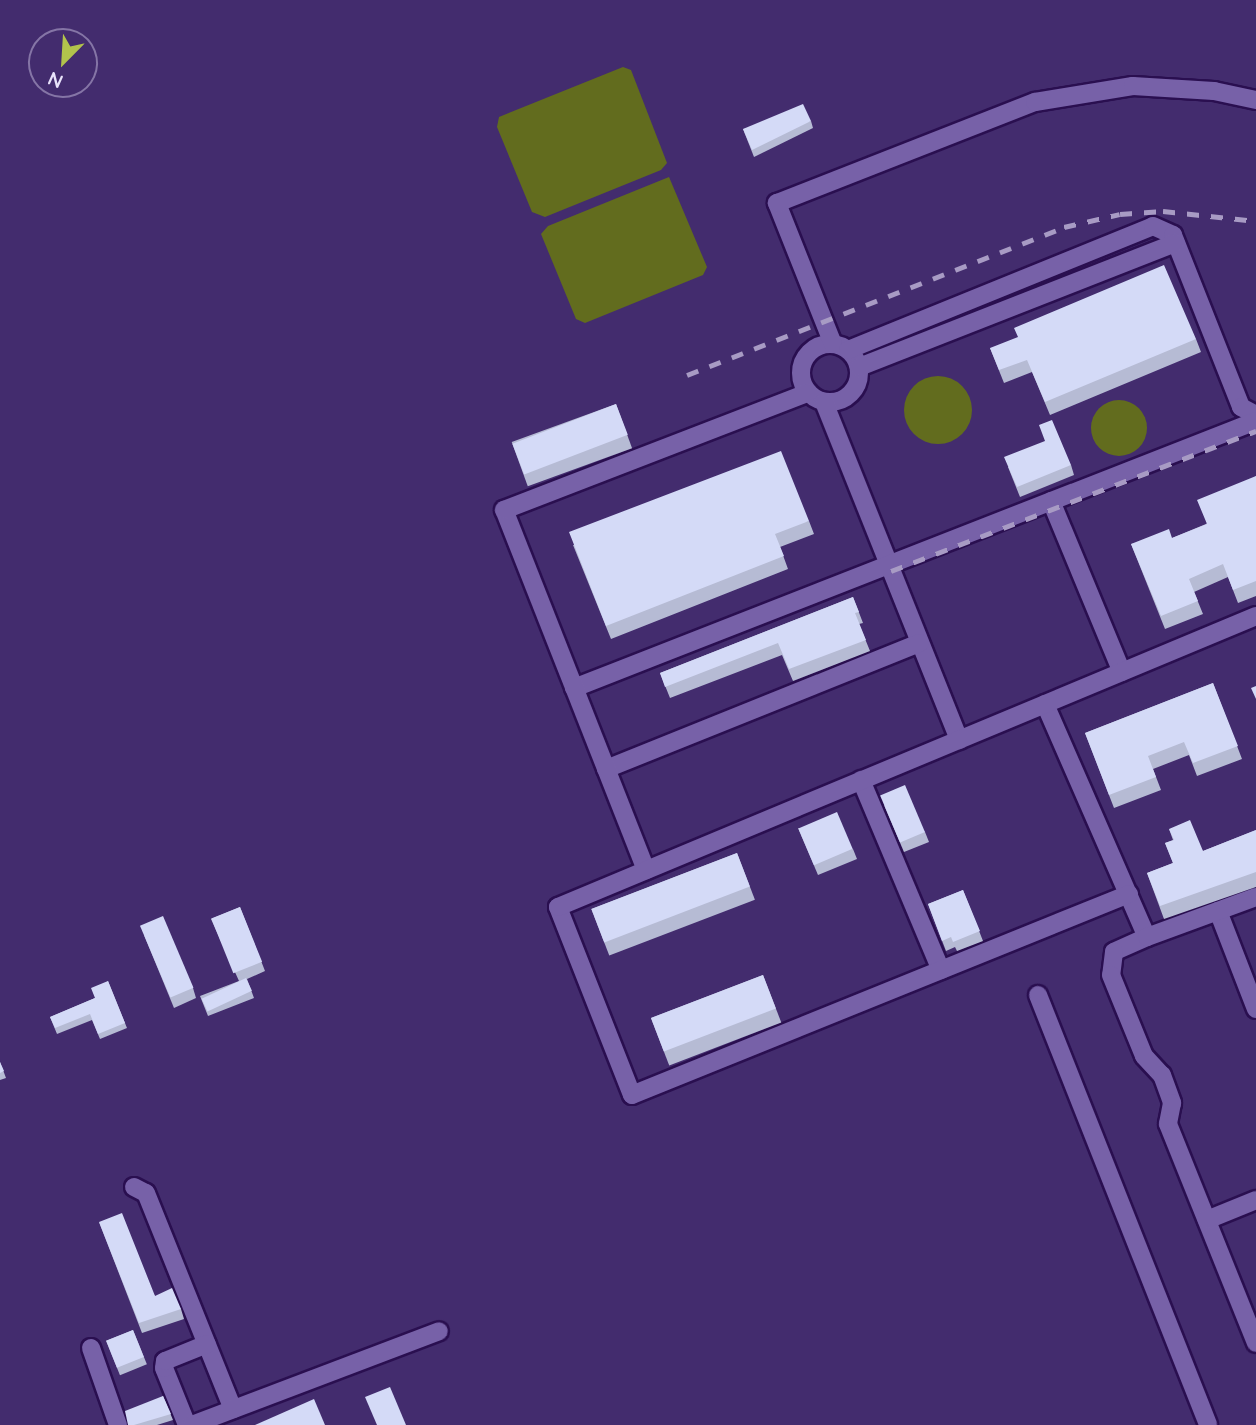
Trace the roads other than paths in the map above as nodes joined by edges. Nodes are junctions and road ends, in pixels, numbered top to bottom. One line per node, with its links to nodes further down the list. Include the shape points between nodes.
1 (1256, 100): 3 (street, via 1133,86 1035,102 777,203)
2 (1175, 243): 3 (street, via 1172,235 1153,226); 4 (street); 7 (street, via 1241,407)
3 (841, 347): 4 (street); 5 (street, via 821,345 806,357 801,375)
4 (859, 367): 6 (street, via 851,394)
5 (808, 393): 6 (street); 14 (street, via 504,510)
6 (824, 402): 10 (street)
7 (1256, 415)
8 (1256, 421): 9 (street)
9 (1051, 501): 10 (street); 13 (street)
10 (889, 565): 12 (street); 14 (street)
11 (1256, 617): 13 (street)
12 (920, 643): 16 (street); 17 (street)
13 (1122, 672): 15 (street)
14 (574, 688): 17 (street)
15 (1045, 704): 16 (street); 20 (street)
16 (959, 740): 18 (street)
17 (606, 769): 19 (street)
18 (861, 780): 19 (street); 24 (street)
19 (646, 870): 24 (street, via 558,907 632,1095)
20 (1129, 894): 23 (street); 24 (street)
21 (1256, 897): 22 (street)
22 (1218, 911): 23 (street); 25 (street)
23 (1147, 937): 30 (street, via 1114,951 1111,975 1144,1056 1162,1075 1172,1103 1168,1124)
24 (941, 970)
25 (1251, 981): 27 (street)
26 (1038, 995): 38 (street)
27 (1256, 1009)
28 (134, 1187): 33 (street, via 146,1193)
29 (1256, 1200): 30 (street)
30 (1207, 1220): 32 (street)
31 (439, 1331): 35 (street)
32 (1256, 1343)
33 (206, 1344): 35 (street); 37 (street, via 165,1361)
34 (91, 1348): 36 (street)
35 (233, 1409): 37 (street)
36 (118, 1425)
37 (189, 1425)
38 (1208, 1425)

